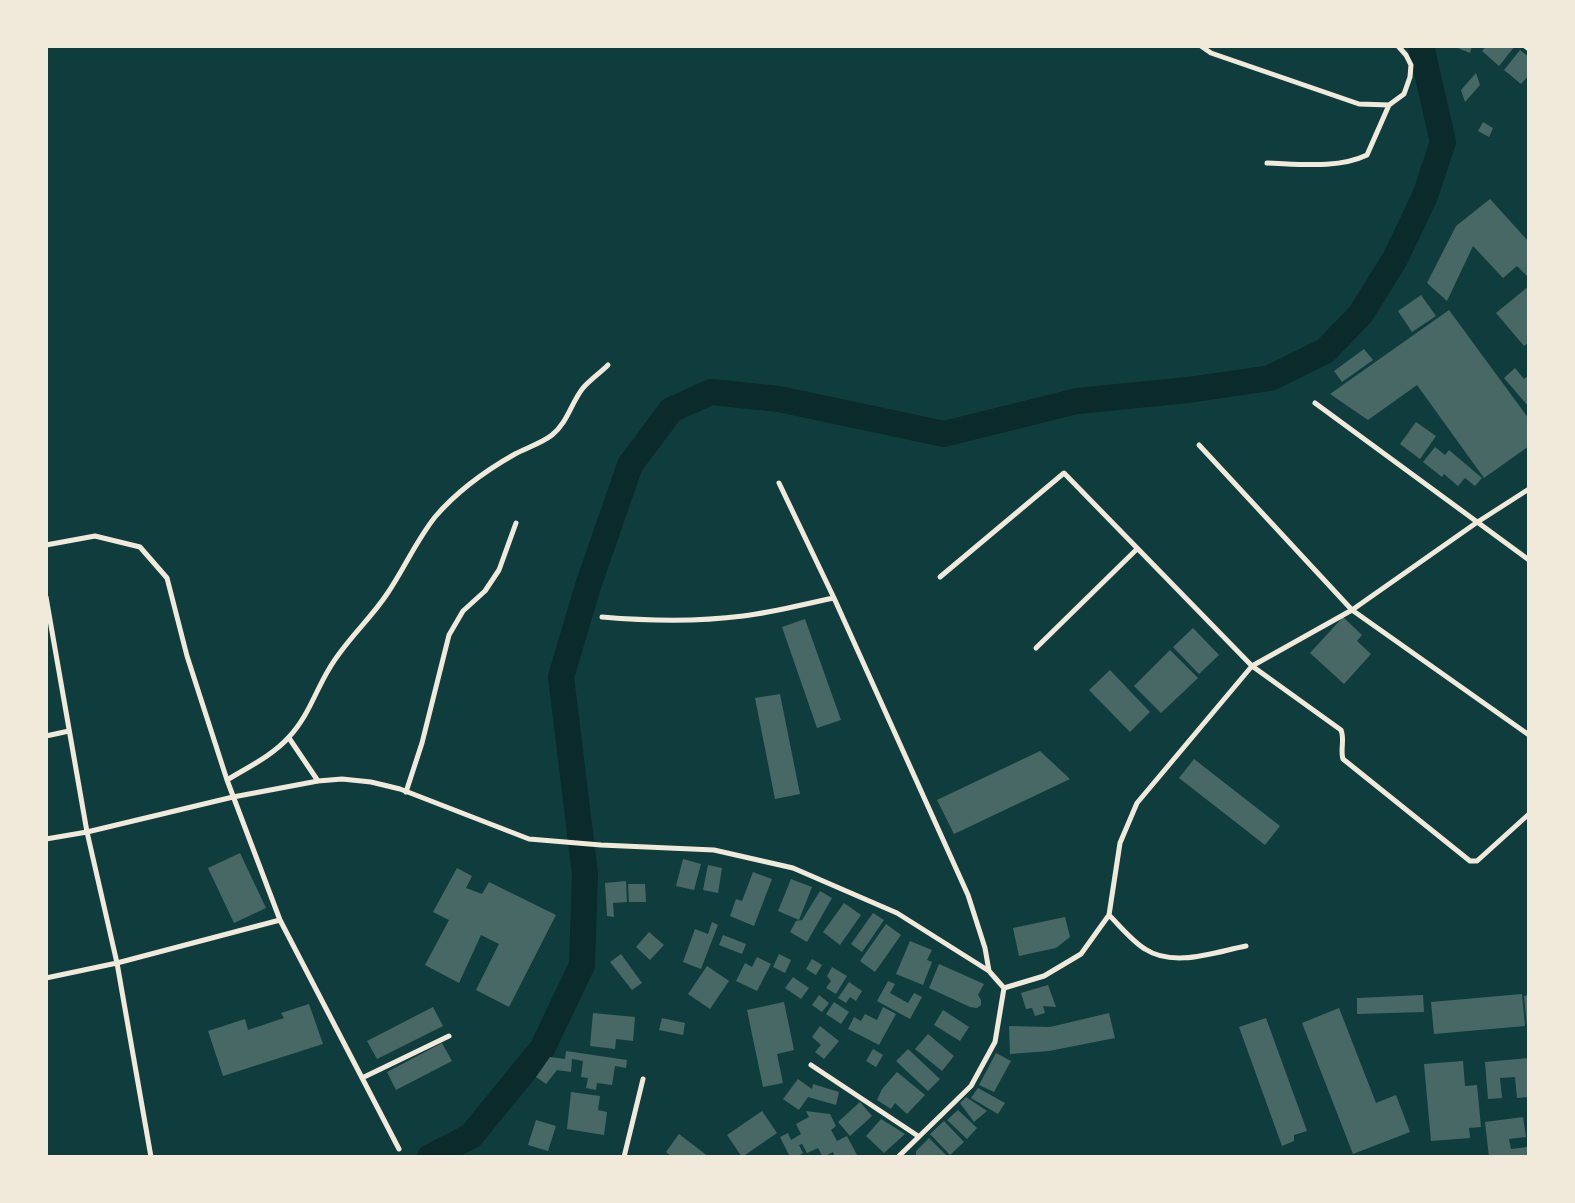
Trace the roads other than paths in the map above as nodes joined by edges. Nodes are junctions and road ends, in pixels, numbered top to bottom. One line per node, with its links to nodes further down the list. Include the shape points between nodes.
1 (1201, 46): 6 (street, via 1211,53 1359,104)
2 (1392, 46): 4 (street)
3 (1525, 46): 5 (street)
4 (1398, 47): 6 (street, via 1411,65 1410,77 1404,94)
5 (1529, 49)
6 (1389, 105): 7 (street, via 1367,155 1359,159 1316,165)
7 (1267, 163)
8 (608, 366): 28 (street, via 582,389 564,421 550,436 490,469 436,516 375,611 336,657 305,716)
9 (1315, 403): 14 (street)
10 (1199, 445): 21 (street)
11 (779, 484): 20 (street)
12 (1529, 489): 14 (street)
13 (516, 523): 31 (street, via 499,570 485,591 463,611 450,635)
14 (1476, 523): 17 (street); 21 (street)
15 (46, 545): 29 (street, via 95,536 140,547 167,578 187,656)
16 (1138, 549): 18 (street, via 1064,473); 23 (street); 24 (street)
17 (1529, 560)
18 (940, 577)
19 (46, 597): 25 (street)
20 (834, 598): 22 (street, via 720,618 664,621); 40 (street, via 968,895)
21 (1352, 610): 24 (street); 26 (street)
22 (602, 616)
23 (1036, 648)
24 (1252, 666): 33 (street, via 1341,730 1342,759 1470,861 1477,861); 36 (street, via 1137,803 1120,843)
25 (70, 731): 27 (street); 34 (street)
26 (1529, 735)
27 (46, 736)
28 (289, 738): 29 (street); 30 (street)
29 (227, 780): 32 (street)
30 (318, 780): 31 (street, via 371,782); 32 (street)
31 (406, 792): 40 (street, via 529,839 714,850 793,868 896,913)
32 (233, 797): 34 (street); 37 (street)
33 (1529, 814)
34 (87, 832): 35 (street); 39 (street)
35 (46, 839)
36 (1109, 915): 38 (street, via 1144,949 1166,957 1192,957); 42 (street, via 1081,954 1044,976)
37 (280, 920): 39 (street); 45 (street)
38 (1246, 946)
39 (117, 963): 41 (street); 49 (street)
40 (989, 971): 42 (street)
41 (46, 978)
42 (1004, 988): 47 (street, via 995,1042 972,1086)
43 (449, 1036): 45 (street)
44 (811, 1065): 47 (street)
45 (362, 1078): 48 (street)
46 (643, 1079): 50 (street)
47 (918, 1136): 51 (street)
48 (398, 1149)
49 (152, 1157)
50 (624, 1157)
51 (898, 1157)

